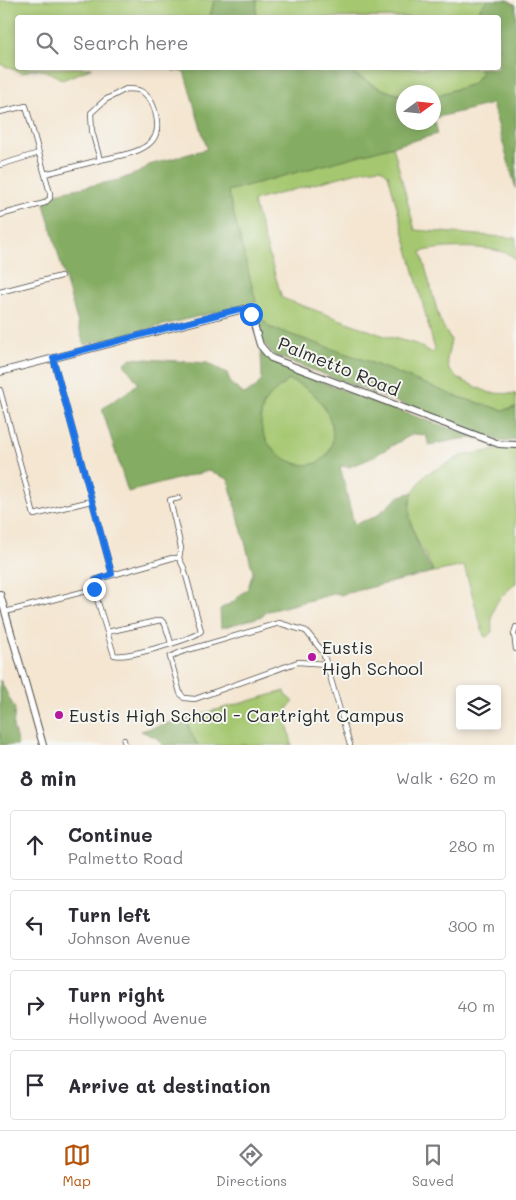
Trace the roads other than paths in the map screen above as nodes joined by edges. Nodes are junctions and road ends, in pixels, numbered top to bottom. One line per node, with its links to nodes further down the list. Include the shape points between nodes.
1 (0, 112): 2 (street, via 26,106)
2 (40, 153): 4 (street); 5 (street)
3 (100, 160): 3 (street, via 140,150 154,139 157,128 155,114 142,92 122,91 93,110 90,122); 5 (street)
4 (0, 164)
5 (45, 174): 6 (street, via 50,193 48,200)
6 (0, 215)
7 (61, 276): 8 (street)
8 (0, 292)
9 (53, 358): 10 (street, Palmetto Road); 12 (street, Palmetto Road, via 244,309 251,314 260,345 272,358 499,444); 14 (street)
10 (0, 372)
11 (0, 390): 14 (street, via 34,515)
12 (516, 446)
13 (179, 498): 15 (street, via 170,500 181,548)
14 (91, 501): 16 (street)
15 (179, 558): 16 (street); 22 (street, via 201,629 198,634)
16 (112, 574): 17 (street, via 96,580)
17 (94, 589): 19 (street); 21 (street)
18 (0, 594): 19 (street)
19 (5, 612): 25 (street)
20 (516, 627): 23 (street)
21 (107, 632): 22 (street, via 161,620 166,624); 22 (street, via 114,655)
22 (172, 643)
23 (516, 649)
24 (326, 664): 24 (street, via 298,662 195,699 184,698 180,694 170,658 279,623 306,631 323,652); 26 (street)
25 (43, 745)
26 (350, 745)

